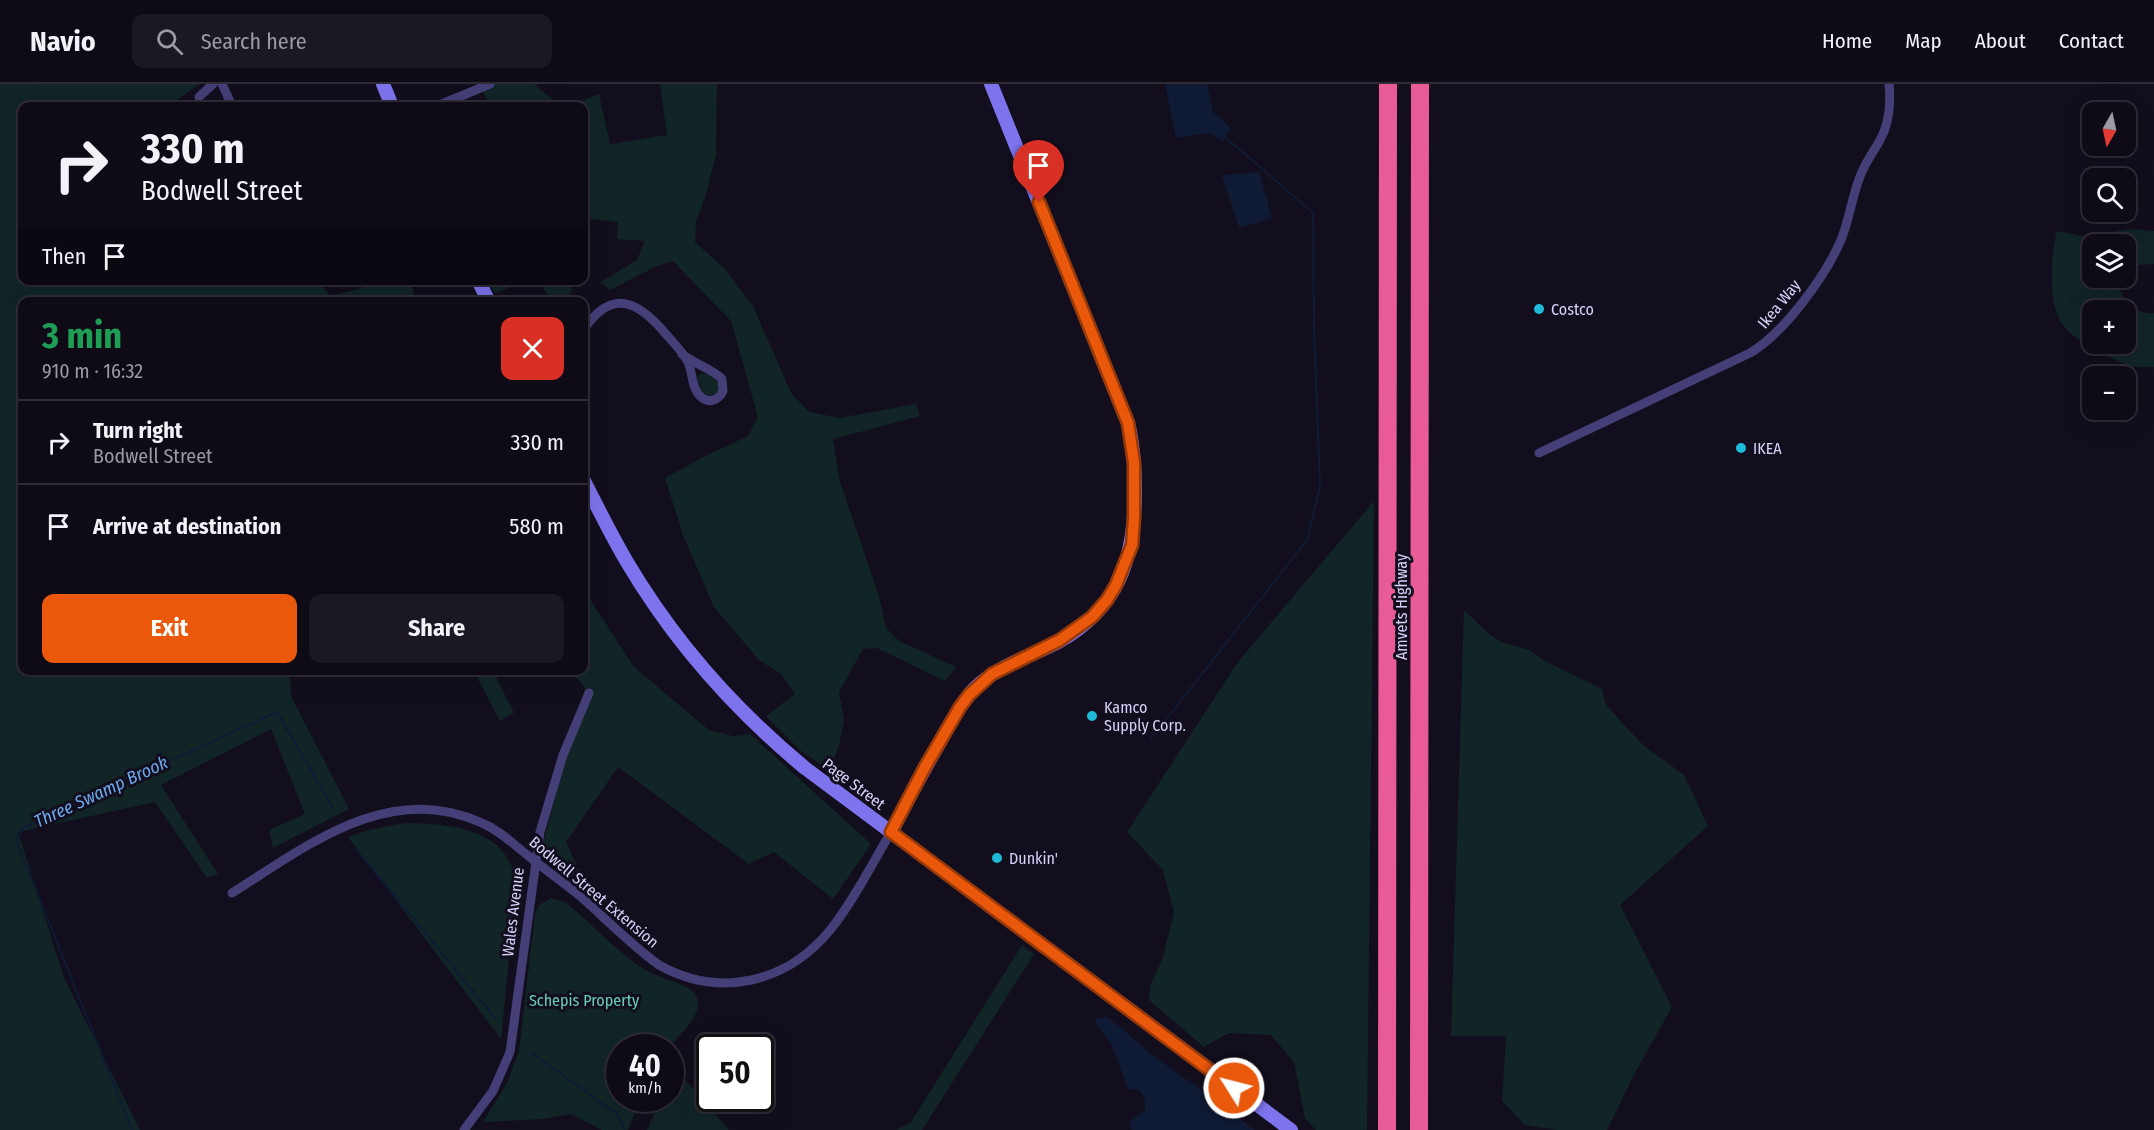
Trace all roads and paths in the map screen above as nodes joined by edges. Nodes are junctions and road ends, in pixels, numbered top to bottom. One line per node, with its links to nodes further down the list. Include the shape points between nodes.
1 (213, 84): 9 (street)
2 (222, 84): 10 (street)
3 (383, 84): 11 (main road)
4 (490, 84): 12 (street)
5 (991, 84): 20 (main road, via 1128,423 1134,463 1133,535 1116,585 1092,617 1060,640 992,674 969,695)
6 (1388, 84): 25 (highway, Amvets Highway)
7 (1420, 84): 26 (highway, Amvets Highway)
8 (1888, 84): 17 (street, Ikea Way, via 1890,107 1886,128 1863,168 1841,239 1798,307 1774,336 1750,353)
9 (199, 97)
10 (230, 102)
11 (390, 102)
12 (447, 102)
13 (588, 324): 14 (street, via 603,309 632,305 648,314)
14 (682, 354): 15 (street); 16 (street)
15 (709, 370): 16 (street, via 698,369); 16 (street, via 724,383 718,398 703,398)
16 (693, 380)
17 (1539, 453)
18 (588, 489): 20 (main road, Page Street, via 645,590 716,682 792,757)
19 (589, 693): 21 (street, Wales Avenue, via 556,776)
20 (891, 832): 21 (street, Bodwell Street Extension, via 849,903 824,936 780,970 738,983 698,981 659,965); 24 (main road, Page Street)
21 (535, 861): 22 (street, Bodwell Street Extension, via 493,828 474,820 440,811 401,811 345,825); 23 (street, Wales Avenue, via 510,1052 493,1091)
22 (232, 893)
23 (464, 1130)
24 (1291, 1130)
25 (1387, 1130)
26 (1419, 1130)

